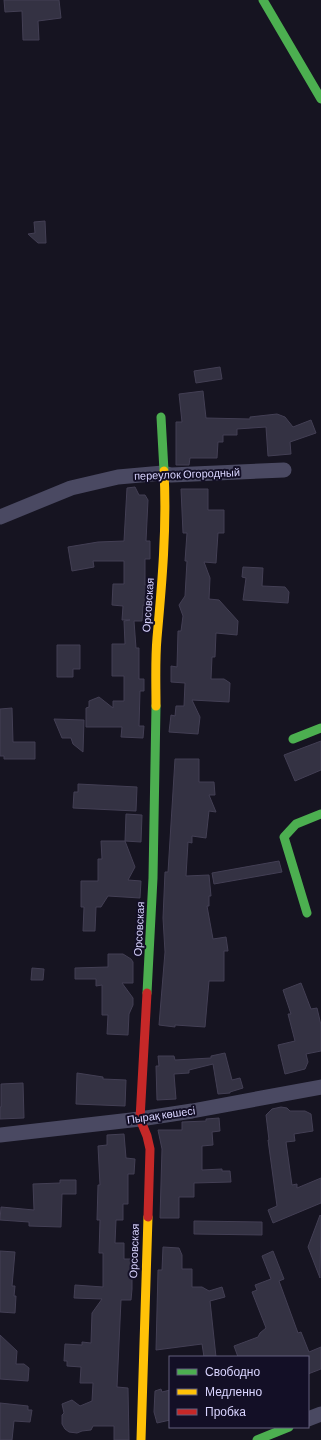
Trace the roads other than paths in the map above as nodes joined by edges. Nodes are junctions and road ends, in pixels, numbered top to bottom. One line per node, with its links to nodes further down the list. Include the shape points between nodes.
1 (263, 0): 2 (street)
2 (321, 99)
3 (161, 417): 5 (street, Орсовская)
4 (284, 470): 5 (street, переулок Огородный, via 171,475)
5 (164, 473): 6 (street, переулок Огородный, via 118,477 71,488); 12 (street, Орсовская, via 160,616 157,639 153,878)
6 (0, 516)
7 (321, 728): 8 (street)
8 (293, 739)
9 (321, 814): 10 (street, via 296,824 284,837)
10 (308, 913)
11 (321, 1088): 12 (street, Пырақ көшесі)
12 (140, 1119): 13 (street, Пырақ көшесі); 17 (street, Орсовская, via 150,1149)
13 (0, 1135)
14 (321, 1414): 15 (street)
15 (309, 1419)
16 (287, 1428): 18 (street)
17 (141, 1440)
18 (257, 1440)

